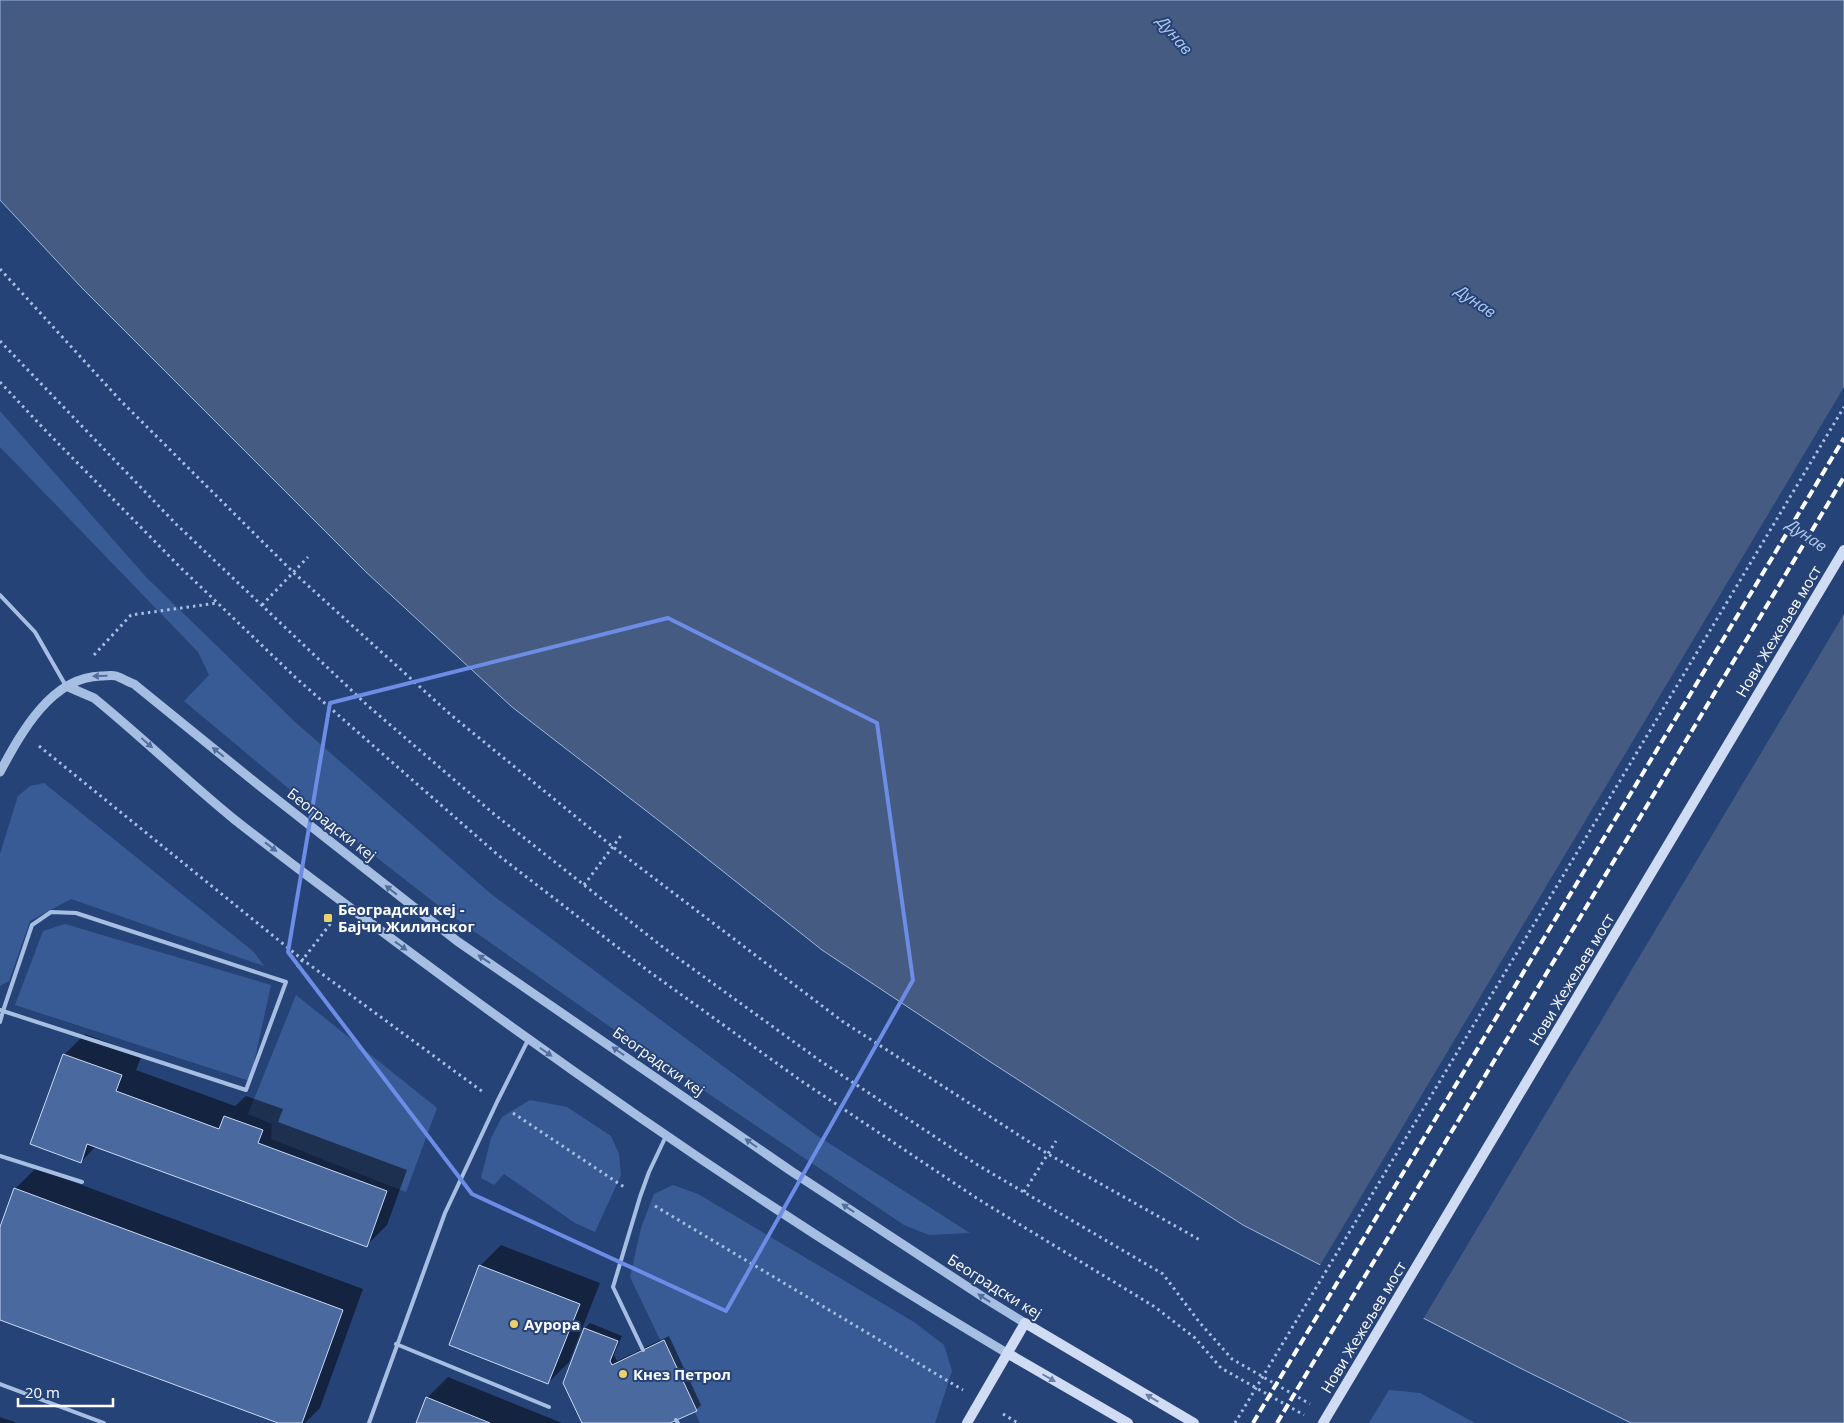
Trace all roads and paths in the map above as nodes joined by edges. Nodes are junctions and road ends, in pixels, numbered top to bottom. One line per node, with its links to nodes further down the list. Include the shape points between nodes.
1 (0, 269): 7 (path, via 120,400)
2 (0, 341): 10 (path, via 177,525)
3 (0, 382): 9 (path)
4 (1844, 407): 49 (path, bridge)
5 (1844, 550): 50 (main road, Нови Жежељев мост, bridge)
6 (308, 557): 7 (path)
7 (294, 572): 10 (path); 16 (path, via 451,715)
8 (0, 596): 12 (lane, via 35,632)
9 (218, 603): 11 (path, via 131,615); 42 (path, via 296,678 498,855 647,970 800,1080 970,1193 1155,1307 1195,1338 1221,1368)
10 (262, 605): 17 (path, via 367,704 494,814)
11 (92, 658)
12 (66, 686): 13 (street, via 45,704); 23 (street, one-way to 23, via 94,698 234,818); 33 (street, Београдски кеј, one-way to 12, via 792,1171 457,941 134,684 115,676 89,676)
13 (23, 733): 14 (street); 19 (path)
14 (0, 772)
15 (623, 833): 16 (path)
16 (613, 847): 17 (path); 27 (path, via 842,1021)
17 (584, 885): 30 (path, via 664,948 819,1060)
18 (331, 923): 19 (path)
19 (303, 960): 20 (path); 24 (path)
20 (286, 982): 21 (lane, via 76,913 51,912 32,926); 21 (lane, via 246,1090)
21 (2, 1011): 22 (lane)
22 (0, 1022)
23 (528, 1040): 24 (lane); 25 (street, one-way to 25)
24 (497, 1102): 31 (path); 34 (lane, via 445,1213)
25 (666, 1136): 31 (lane); 36 (street)
26 (1056, 1141): 27 (path)
27 (1048, 1154): 30 (path); 32 (path)
28 (0, 1156): 29 (lane)
29 (82, 1182)
30 (1024, 1192): 40 (path, via 1163,1274 1232,1359)
31 (640, 1197): 35 (lane, via 613,1287); 38 (path)
32 (1200, 1240)
33 (1025, 1323): 36 (main road); 48 (main road, Београдски кеј, one-way to 33)
34 (396, 1344): 39 (lane); 44 (lane)
35 (643, 1350)
36 (1007, 1354): 45 (main road); 47 (main road, one-way to 47)
37 (0, 1384): 43 (lane)
38 (966, 1392)
39 (549, 1407)
40 (1318, 1408)
41 (1003, 1414): 46 (path)
42 (1310, 1418)
43 (104, 1423)
44 (369, 1423)
45 (967, 1423)
46 (1018, 1423)
47 (1128, 1423)
48 (1194, 1423)
49 (1235, 1423)
50 (1323, 1423)

